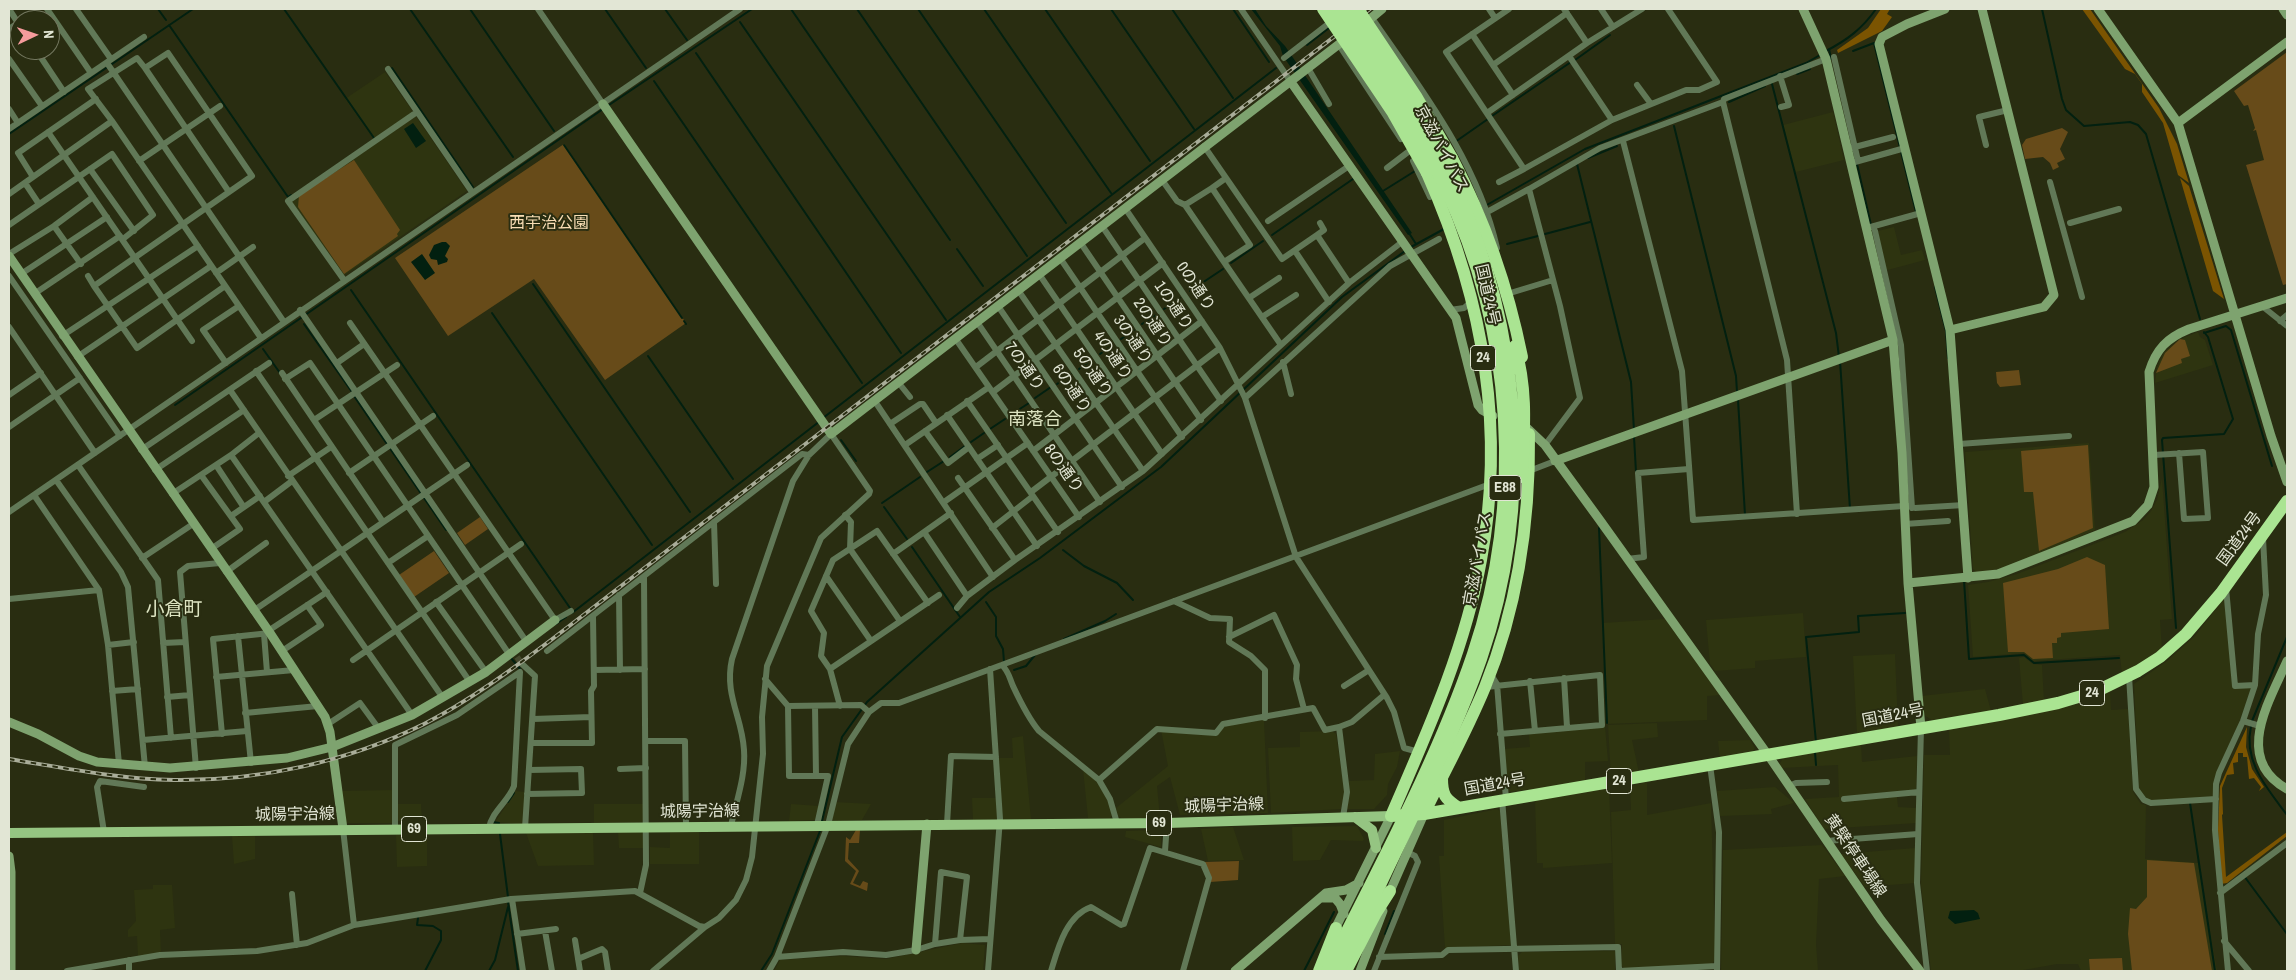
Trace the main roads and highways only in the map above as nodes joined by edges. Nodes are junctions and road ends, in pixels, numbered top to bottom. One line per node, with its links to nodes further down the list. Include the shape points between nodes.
1 (1315, 9): 6 (highway)
2 (1324, 9): 11 (highway, 国道24号 / 24, bridge, via 1393,113 1423,173 1468,280 1483,352 1489,415 1490,484 1486,532 1477,580 1458,648)
3 (1335, 9): 7 (highway, 京滋バイパス / E88, bridge)
4 (1348, 9): 8 (highway, 京滋バイパス / E88, bridge, via 1423,126 1450,176)
5 (1358, 9): 8 (highway, 国道24号 / 24, bridge, via 1454,152)
6 (1326, 25)
7 (1430, 158): 11 (highway, bridge, via 1459,232 1474,284 1489,361 1496,429 1496,478 1483,589 1459,672); 24 (highway, 京滋バイパス / E88, bridge, via 1453,204 1473,257 1496,348 1505,451 1500,540 1486,609 1457,696 1428,764)
8 (1480, 210): 10 (highway, bridge, via 1523,375 1526,431 1517,541); 10 (highway, 国道24号 / 24, via 1502,275 1524,365 1529,429 1524,540 1516,587); 25 (highway, 京滋バイパス / E88, bridge, via 1510,386 1514,487 1506,564 1487,641 1460,713)
9 (2287, 500): 13 (highway, 国道24号 / 24, via 2226,587 2179,641 2160,657 2096,692 2058,703 1921,728)
10 (1490, 682): 12 (highway, 国道24号 / 24)
11 (1430, 726): 15 (highway, 国道24号 / 24)
12 (1442, 778): 13 (highway, via 1444,798); 14 (highway, 国道24号 / 24)
13 (1459, 808): 14 (highway, 国道24号 / 24)
14 (1424, 814): 15 (highway, 国道24号 / 24)
15 (1391, 816): 16 (main road, 城陽宇治線 / 69)
16 (1355, 817): 17 (main road, 城陽宇治線 / 69, via 1167,823); 18 (main road, via 1372,830)
17 (9, 833)
18 (1376, 848)
19 (1390, 891): 21 (highway)
20 (1336, 928): 23 (highway)
21 (1364, 939): 22 (highway); 26 (highway)
22 (1358, 970)
23 (1319, 971)
24 (1327, 971)
25 (1339, 971)
26 (1346, 971)

